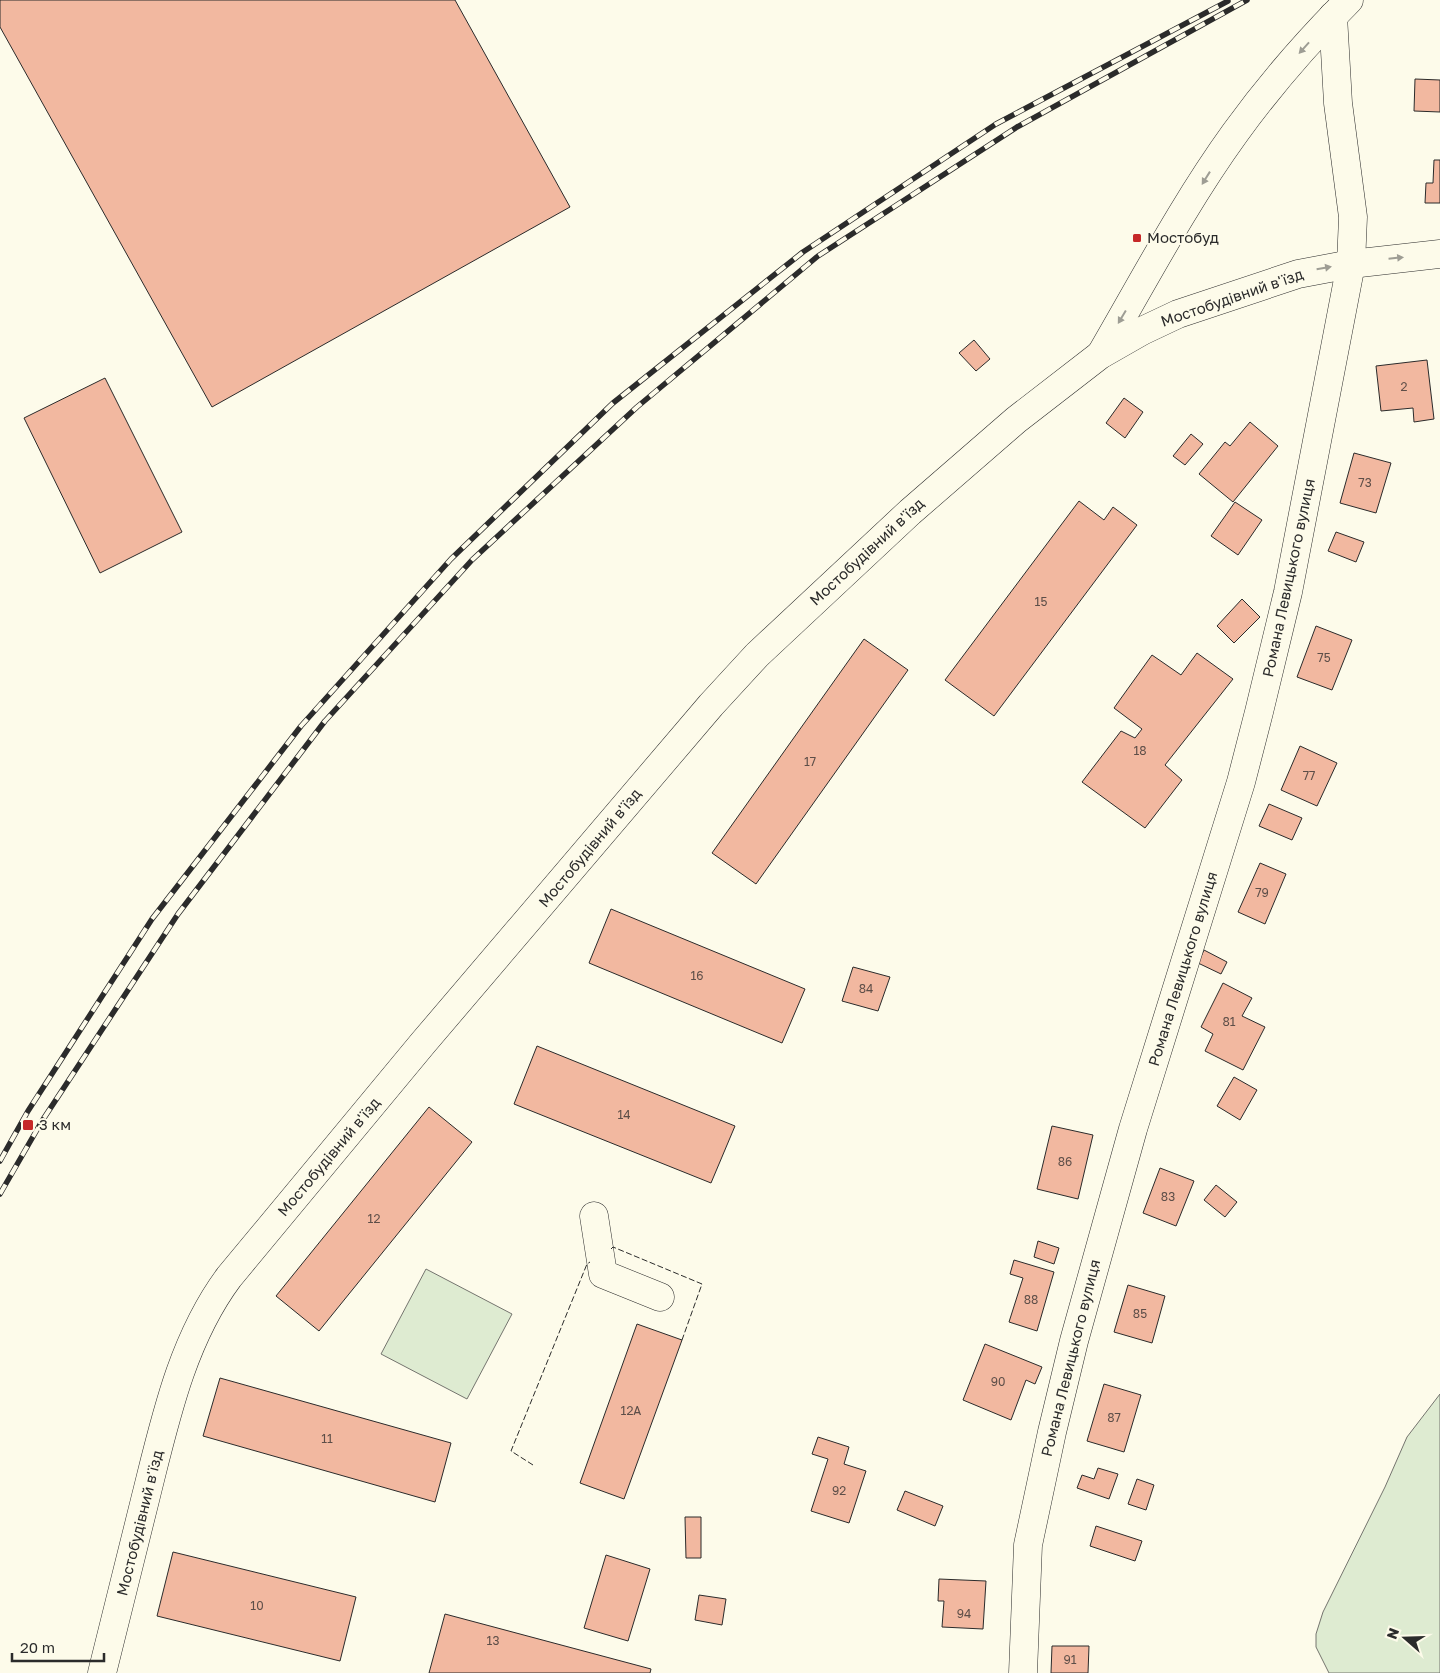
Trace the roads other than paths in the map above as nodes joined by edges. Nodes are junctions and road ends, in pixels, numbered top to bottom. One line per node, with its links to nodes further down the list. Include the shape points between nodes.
1 (1341, 8): 3 (street, Романа Левицького вулиця, via 1338,103 1353,217); 4 (street, one-way to 4, via 1235,133 1184,212)
2 (1440, 254): 3 (street, Мостобудівний в'їзд, one-way to 2)
3 (1351, 264): 4 (street, Мостобудівний в'їзд, one-way to 3, via 1178,314 1298,274); 8 (street, Романа Левицького вулиця, via 1288,592 1262,704 1241,782 1133,1130 1052,1432 1028,1545)
4 (1100, 355): 7 (street, Мостобудівний в'їзд, via 960,468 757,655 437,1026 229,1277 205,1314 185,1357 151,1475)
5 (594, 1216): 6 (street, via 603,1274)
6 (660, 1297)
7 (102, 1673)
8 (1023, 1673)

